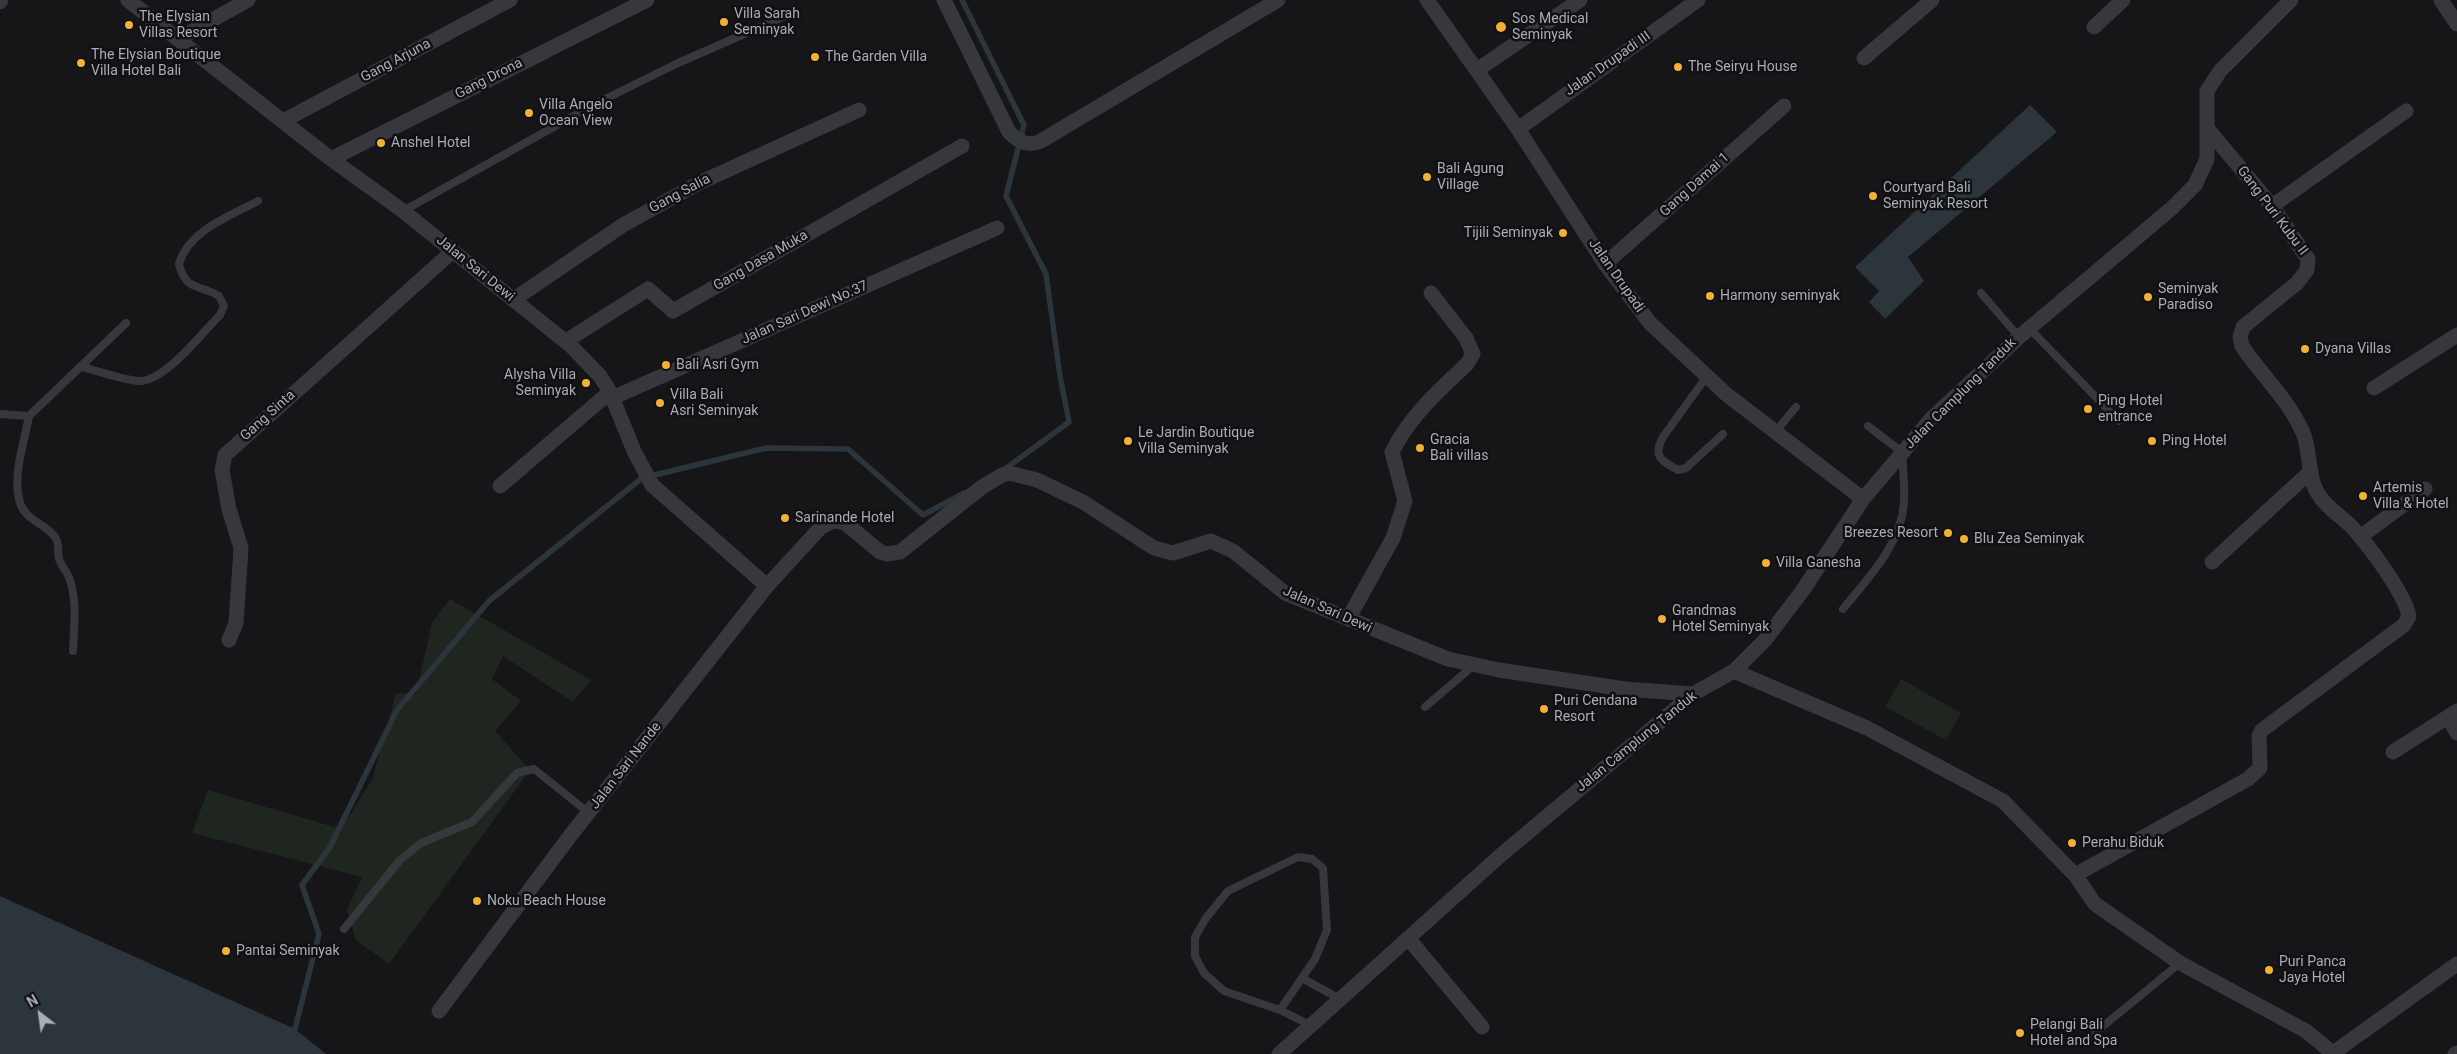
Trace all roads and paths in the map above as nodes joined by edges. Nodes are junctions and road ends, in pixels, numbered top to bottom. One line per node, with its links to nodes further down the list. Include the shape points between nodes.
1 (128, 0): 17 (street, Jalan Sari Dewi)
2 (248, 0): 17 (street)
3 (510, 0): 23 (street, Gang Arjuna)
4 (647, 0): 27 (street, Gang Drona)
5 (944, 0): 6 (street, via 1009,132 1017,140 1030,144 1041,142)
6 (1278, 0)
7 (1426, 0): 19 (street, Jalan Drupadi)
8 (1580, 0): 19 (street)
9 (1698, 0): 25 (street, Jalan Drupadi III)
10 (1932, 0): 18 (street)
11 (2123, 0): 16 (street)
12 (2290, 0): 24 (street, Jalan Camplung Tanduk, via 2220,71 2207,91)
13 (2441, 0): 15 (street)
14 (792, 13): 30 (lane, via 595,104)
15 (2457, 24)
16 (2094, 27)
17 (180, 38): 23 (street, Jalan Sari Dewi)
18 (1864, 58)
19 (1477, 70): 25 (street, Jalan Drupadi)
20 (1784, 106): 33 (street, Gang Damai 1)
21 (859, 110): 36 (street, Gang Salia, via 699,183 623,225)
22 (2406, 111): 29 (street)
23 (283, 121): 27 (street, Jalan Sari Dewi)
24 (2207, 128): 29 (street, Gang Puri Kubu II); 38 (street, Jalan Camplung Tanduk, via 2207,159 2195,185)
25 (1518, 129): 33 (street, Jalan Drupadi)
26 (962, 146): 40 (street, Gang Dasa Muka, via 673,310 648,290)
27 (332, 159): 30 (street, Jalan Sari Dewi)
28 (258, 201): 41 (lane, via 205,232 184,249 179,264 184,279 199,290 220,296 223,311 171,365 157,376 140,382)
29 (2272, 206): 53 (street, Gang Puri Kubu II, via 2308,259 2306,270 2297,283 2250,319 2240,337 2250,358 2280,394 2299,424)
30 (403, 211): 32 (street, Jalan Sari Dewi)
31 (997, 228): 44 (street, Jalan Sari Dewi No.37)
32 (453, 251): 36 (street, Jalan Sari Dewi); 63 (street, Gang Sinta, via 225,455 222,470 241,548 236,623)
33 (1605, 264): 42 (street, Jalan Drupadi, via 1650,323)
34 (1431, 293): 62 (street, via 1466,338 1473,354 1415,417 1396,443 1392,452 1405,501 1392,538)
35 (1981, 293): 38 (lane)
36 (513, 300): 40 (street, Jalan Sari Dewi)
37 (126, 323): 41 (lane)
38 (2024, 332): 48 (lane); 52 (street, Jalan Camplung Tanduk, via 1931,419)
39 (2457, 334): 43 (street)
40 (566, 341): 44 (street, Jalan Sari Dewi, via 600,376)
41 (82, 366): 47 (lane)
42 (1707, 376): 50 (street, Jalan Drupadi); 51 (lane, via 1663,437 1657,454 1678,470 1686,468)
43 (2374, 388)
44 (611, 395): 54 (street, Jalan Sari Dewi No.37); 60 (street, Jalan Sari Dewi, via 648,479)
45 (1796, 407): 50 (lane)
46 (0, 414): 47 (lane)
47 (29, 416): 64 (lane, via 19,469 21,504 26,514 54,535 58,543 58,557 68,576 74,599)
48 (2119, 421)
49 (1868, 426): 52 (lane)
50 (1775, 433): 56 (street, Jalan Drupadi)
51 (1723, 434)
52 (1902, 452): 56 (street, Jalan Camplung Tanduk); 61 (lane, via 1904,504 1900,523 1884,558)
53 (2311, 470): 58 (street, Gang Puri Kubu II, via 2316,491); 59 (street)
54 (500, 486)
55 (2425, 489): 58 (street)
56 (1863, 499): 66 (street, Jalan Camplung Tanduk, via 1803,590 1765,640)
57 (820, 527): 60 (street, Jalan Sari Nande); 62 (street, Jalan Sari Dewi, via 833,521 844,522 880,552 900,552 982,487 1002,475 1018,474 1083,502 1154,548 1173,553 1211,541 1233,551 1285,593)
58 (2360, 537): 73 (street, via 2404,601 2407,622 2268,723 2259,736 2260,768 2248,779)
59 (2212, 562)
60 (767, 586): 72 (street, Jalan Sari Nande)
61 (1843, 610)
62 (1348, 619): 65 (street, Jalan Sari Dewi, via 1448,659)
63 (229, 640)
64 (73, 651)
65 (1474, 665): 67 (street, Jalan Sari Dewi, via 1625,689); 68 (lane)
66 (1734, 671): 67 (street, Jalan Camplung Tanduk); 73 (street, via 1867,728 2002,801)
67 (1693, 694): 75 (street, Jalan Camplung Tanduk, via 1501,855)
68 (1425, 707)
69 (2453, 714): 70 (street); 71 (street)
70 (2457, 732)
71 (2393, 752)
72 (589, 813): 74 (lane, via 534,769 517,773 472,822 421,843 400,860); 81 (street, Jalan Sari Nande)
73 (2075, 875): 76 (street, via 2095,904)
74 (344, 929)
75 (1408, 938): 79 (street, Jalan Camplung Tanduk); 83 (street)
76 (2180, 963): 84 (lane); 86 (street, via 2306,1031)
77 (2457, 964): 86 (street)
78 (1302, 978): 79 (lane); 80 (lane); 80 (lane, via 1315,959 1327,930 1323,868 1312,859 1298,857 1228,891 1195,938 1195,956 1204,973 1224,991)
79 (1340, 999): 82 (street, Jalan Camplung Tanduk)
80 (1280, 1010): 82 (lane)
81 (439, 1011)
82 (1310, 1025): 85 (street, Jalan Camplung Tanduk)
83 (1482, 1026)
84 (2085, 1041)
85 (1279, 1054)
86 (2332, 1054)

